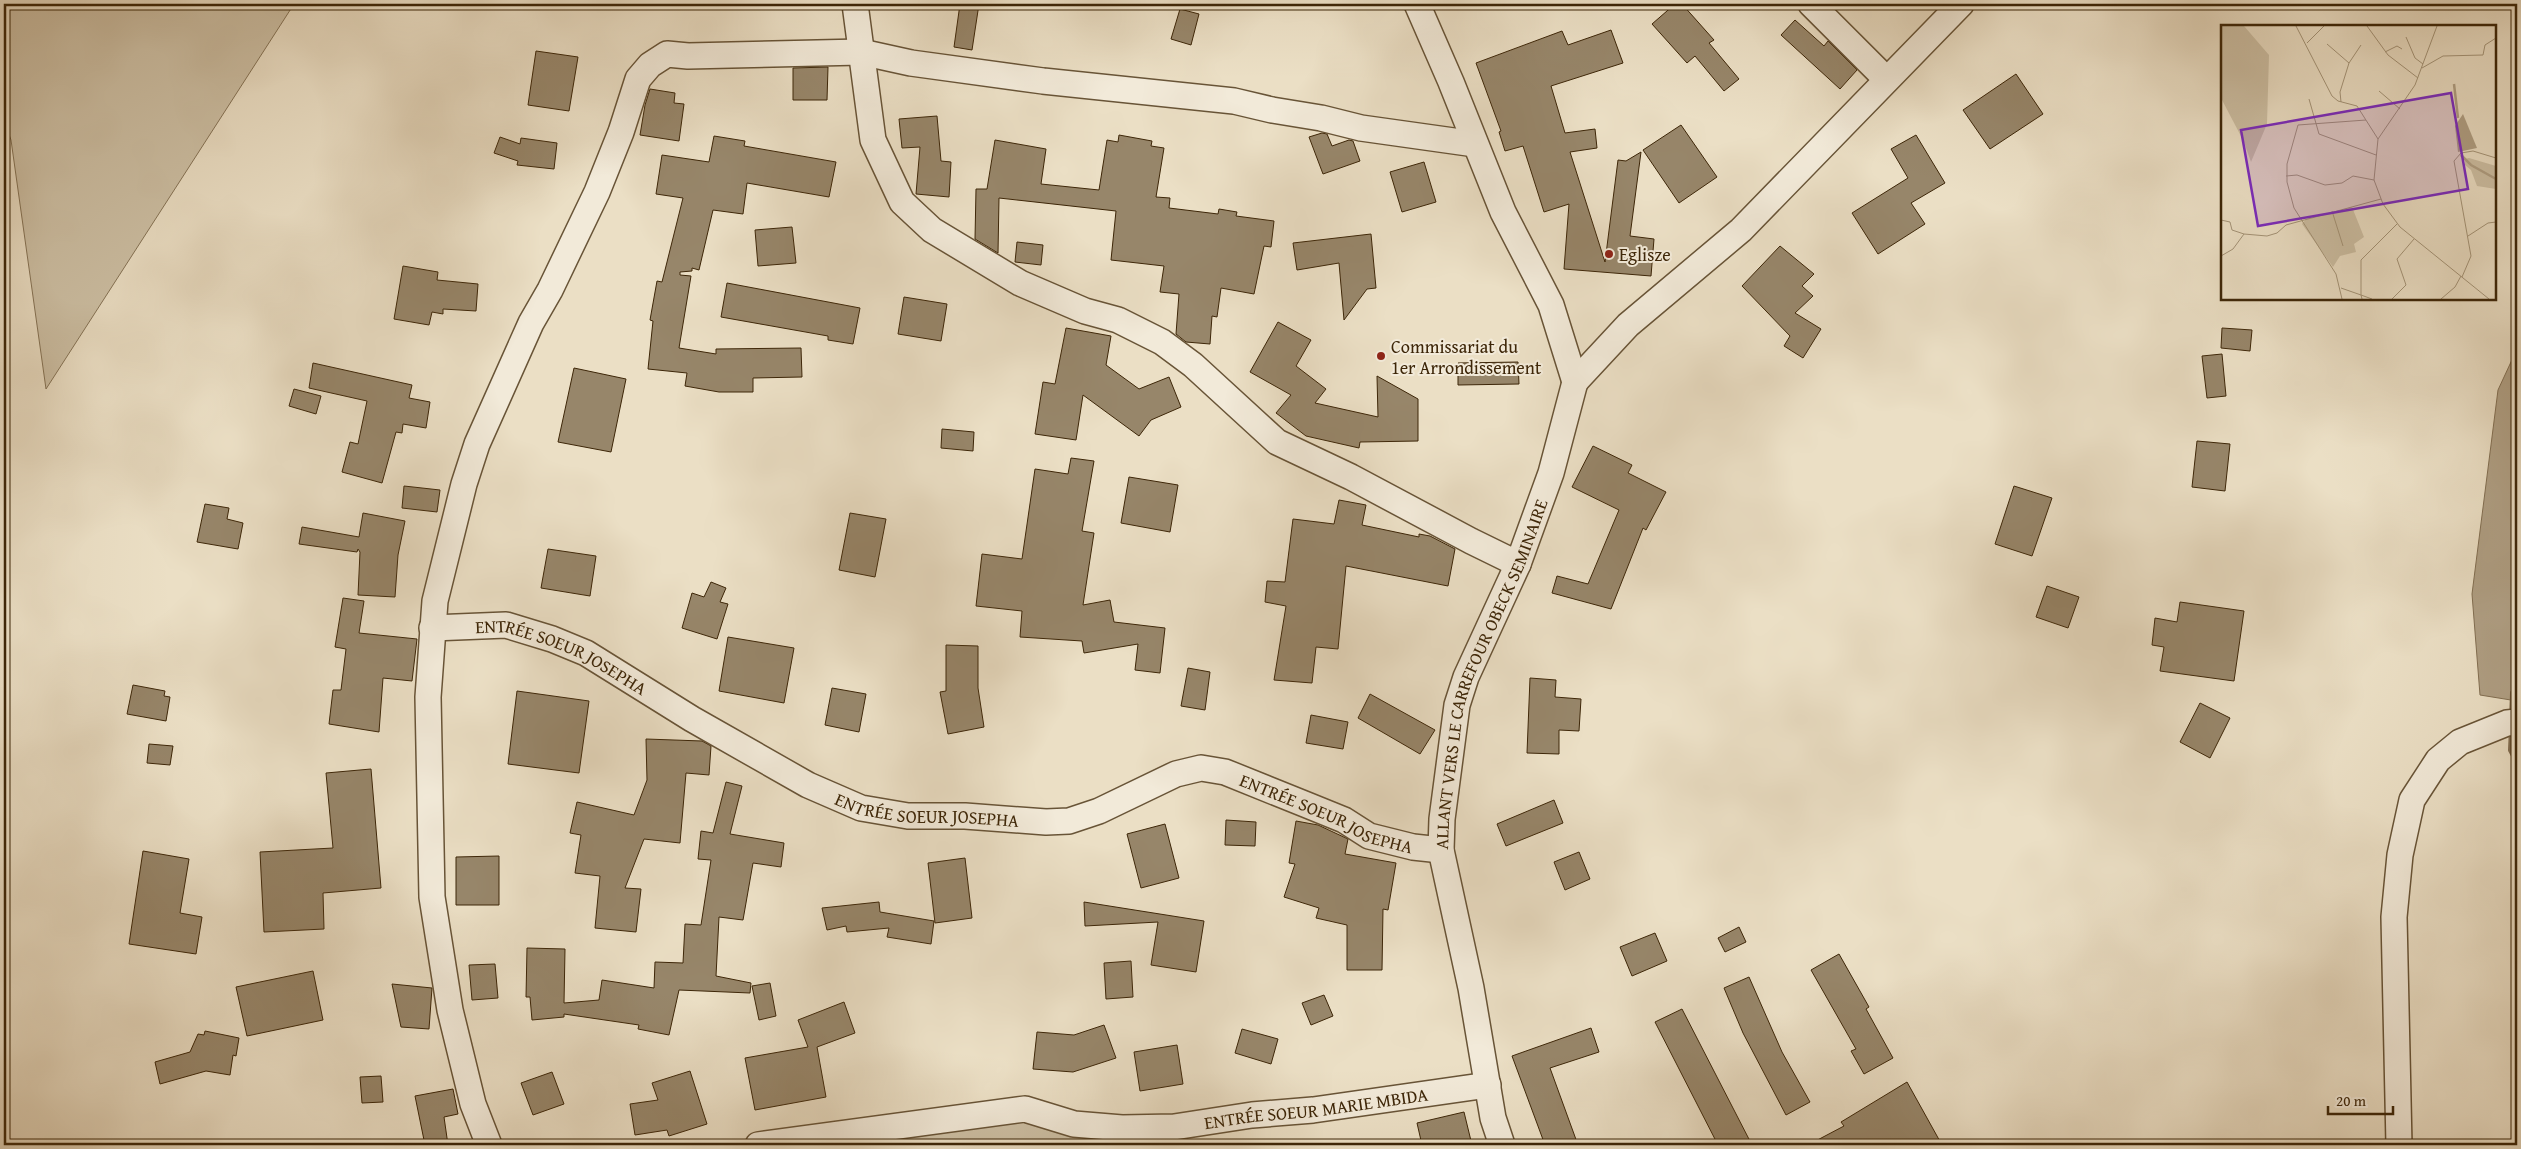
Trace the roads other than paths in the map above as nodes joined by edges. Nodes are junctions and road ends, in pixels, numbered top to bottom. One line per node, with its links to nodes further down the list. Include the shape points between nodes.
1 (855, 4): 5 (street)
2 (1417, 4): 7 (street, via 1452,82)
3 (1812, 4): 6 (street)
4 (1961, 4): 6 (street)
5 (860, 52): 7 (street, via 1043,81 1234,101 1361,128); 9 (street, via 873,140 902,202 932,230 1020,283 1118,320 1162,342 1193,365 1277,442); 10 (street, via 667,54 650,65 638,79 597,192 531,323 477,444 448,546)
6 (1886, 79): 8 (street, via 1741,230 1628,325)
7 (1474, 144): 8 (street, via 1503,212 1550,305)
8 (1575, 382): 9 (street, ALLANT VERS LE CARREFOUR OBECK SEMINAIRE, via 1550,474)
9 (1518, 564): 12 (street, ALLANT VERS LE CARREFOUR OBECK SEMINAIRE, via 1466,677 1457,705)
10 (432, 628): 12 (street, ENTRÉE SOEUR JOSEPHA, via 506,625 552,639 586,654 808,785 860,808 908,816 1069,821 1099,811 1176,774 1201,768 1225,772 1307,805 1344,820 1369,836); 15 (street, via 428,707 432,896 450,1010 473,1104)
11 (2517, 722): 18 (street, via 2460,742 2438,760 2412,800 2400,855 2394,917)
12 (1441, 850): 13 (street, ALLANT VERS LE CARREFOUR OBECK SEMINAIRE)
13 (1488, 1085): 14 (street, ENTRÉE SOEUR MARIE MBIDA, via 1174,1126 1122,1128 1074,1124 1025,1109); 17 (street, ALLANT VERS LE CARREFOUR OBECK SEMINAIRE, via 1493,1118)
14 (895, 1136): 16 (street, ENTRÉE SOEUR MARIE MBIDA, via 846,1135)
15 (489, 1145)
16 (758, 1145)
17 (1502, 1145)
18 (2399, 1145)

